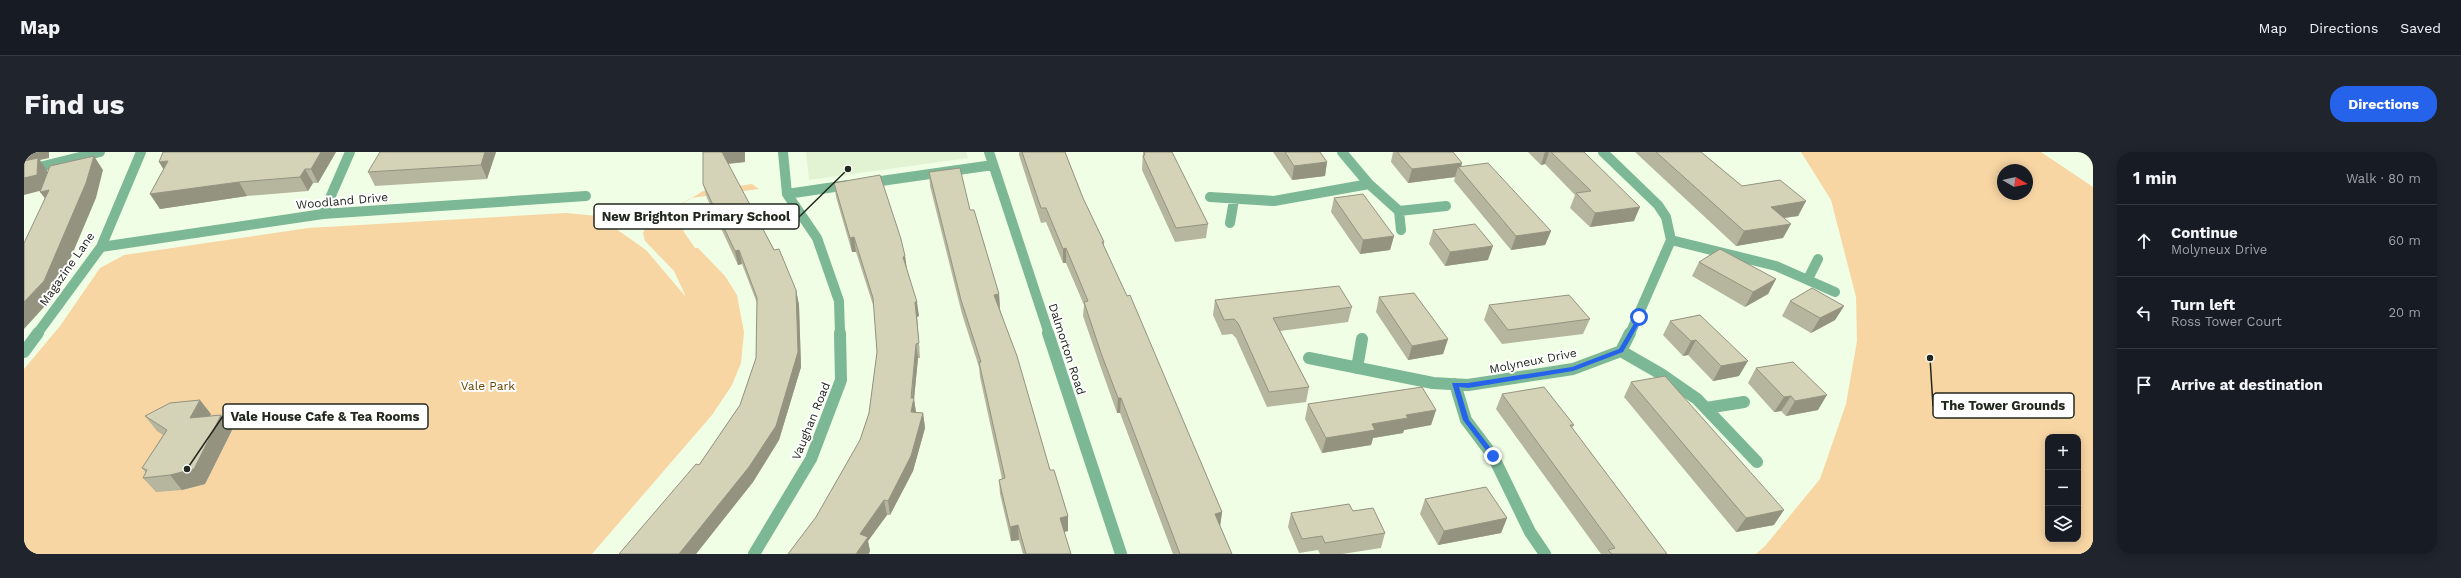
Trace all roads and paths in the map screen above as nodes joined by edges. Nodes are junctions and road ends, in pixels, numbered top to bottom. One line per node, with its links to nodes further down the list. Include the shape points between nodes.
1 (100, 152): 9 (street)
2 (141, 152): 21 (street, Magazine Lane)
3 (350, 152): 17 (street)
4 (783, 152): 11 (street, Vaughan Road)
5 (989, 152): 8 (street, Dalmorton Road)
6 (1342, 152): 10 (street)
7 (1603, 152): 20 (street, via 1658,206 1666,217)
8 (993, 165): 11 (street); 36 (street, Dalmorton Road)
9 (24, 170)
10 (1369, 184): 14 (street, via 1274,201); 16 (street)
11 (787, 194): 35 (street, Vaughan Road, via 817,238 839,301 841,380 812,460)
12 (586, 196): 17 (street, Woodland Drive)
13 (1210, 197): 14 (street)
14 (1234, 200): 18 (street)
15 (1446, 206): 16 (street)
16 (1400, 211): 19 (street)
17 (324, 214): 21 (street, Woodland Drive)
18 (1230, 223)
19 (1402, 230)
20 (1671, 240): 23 (street, via 1750,257); 26 (street, via 1639,317)
21 (101, 247): 27 (street, Magazine Lane)
22 (1818, 259): 23 (street)
23 (1809, 276): 24 (street)
24 (1835, 292)
25 (1362, 339): 29 (street)
26 (1621, 351): 30 (street, Molyneux Drive, via 1573,369 1468,385); 32 (street, via 1661,374)
27 (24, 352)
28 (1309, 358): 29 (street, Molyneux Drive)
29 (1357, 368): 30 (street, Molyneux Drive, via 1433,383)
30 (1455, 384): 34 (street, via 1466,420 1493,456)
31 (1744, 402): 32 (street)
32 (1706, 408): 33 (street)
33 (1757, 462)
34 (1542, 553)
35 (754, 554)
36 (1121, 554)

